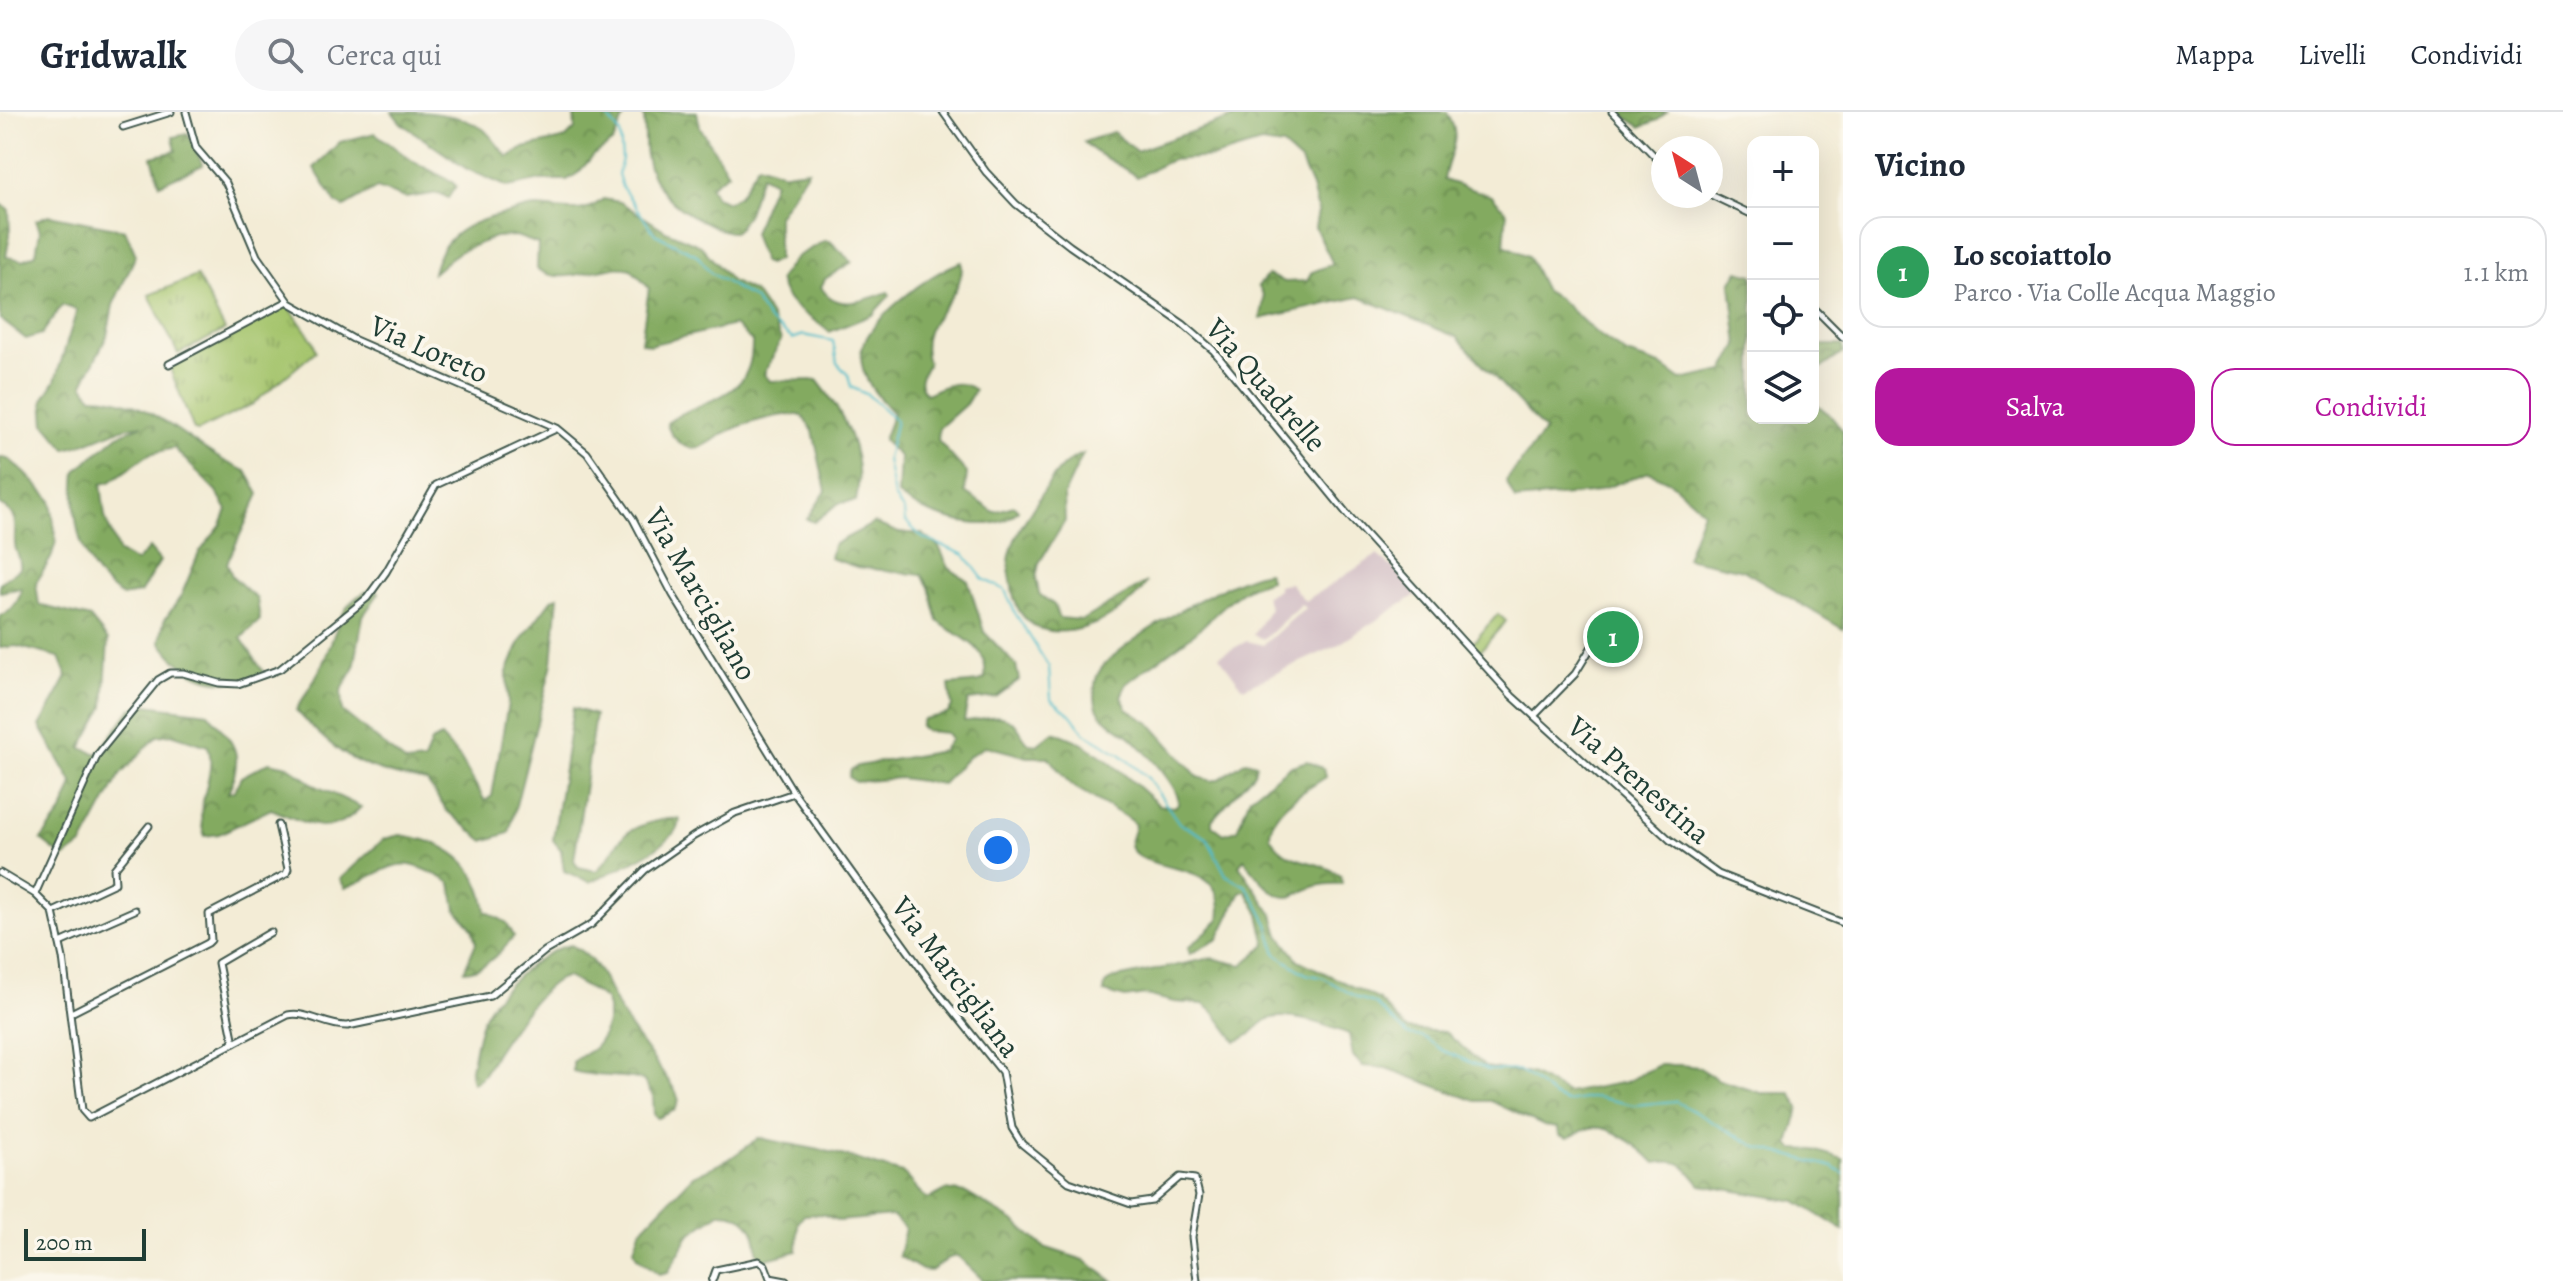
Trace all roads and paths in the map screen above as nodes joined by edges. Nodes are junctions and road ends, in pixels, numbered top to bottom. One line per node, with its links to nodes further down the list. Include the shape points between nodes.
1 (171, 112): 5 (street)
2 (186, 112): 9 (street, Via Loreto, via 197,150 226,183 259,259)
3 (943, 112): 15 (street, Via Quadrelle, via 1016,204 1213,350 1348,515)
4 (1612, 112): 6 (street)
5 (123, 127)
6 (1651, 153)
7 (1723, 201): 8 (street)
8 (1747, 212)
9 (288, 301): 12 (street); 13 (street, Via Loreto, via 353,339)
10 (1819, 313): 11 (street)
11 (1843, 337)
12 (169, 364)
13 (557, 428): 17 (street, Via Marcigliano, via 583,448 621,500); 21 (street, via 436,485 367,598 280,669 238,684 183,673 158,680 98,754)
14 (1608, 620): 16 (street, via 1575,674)
15 (1506, 689): 16 (street, Via Prenestina)
16 (1534, 716): 24 (street, Via Prenestina, via 1698,863)
17 (794, 793): 28 (street, via 735,813 694,836 643,872 592,924 550,947 488,997 345,1026 294,1013); 31 (street, Via Marcigliana, via 997,1065 1006,1083 1013,1131 1034,1157 1069,1182 1133,1204 1152,1201 1180,1177 1196,1181 1192,1237)
18 (278, 825): 27 (street, via 287,873 209,914 207,944)
19 (149, 826): 23 (street, via 114,869 115,882)
20 (0, 873): 21 (street)
21 (35, 894): 23 (street)
22 (135, 910): 26 (street)
23 (53, 912): 26 (street)
24 (1843, 923)
25 (271, 932): 28 (street, via 218,963)
26 (60, 943): 27 (street)
27 (70, 1013): 28 (street, via 82,1110 88,1118)
28 (234, 1043)
29 (712, 1281): 30 (street, via 716,1270 759,1261 770,1278)
30 (786, 1281)
31 (1197, 1281)

